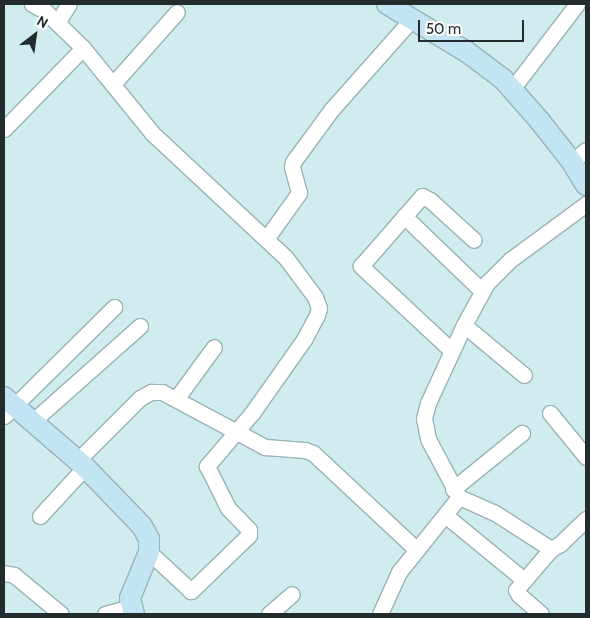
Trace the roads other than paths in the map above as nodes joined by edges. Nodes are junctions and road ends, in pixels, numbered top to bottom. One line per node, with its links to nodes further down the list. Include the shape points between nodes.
1 (32, 4): 7 (street)
2 (70, 4): 7 (street)
3 (387, 4): 6 (street)
4 (577, 4): 10 (street)
5 (177, 12): 9 (street)
6 (411, 20): 10 (street, via 467,52); 16 (street, via 332,109 293,162 299,194)
7 (57, 23): 8 (street)
8 (83, 48): 9 (street); 11 (street)
9 (113, 84): 16 (street, via 152,133)
10 (512, 89): 12 (street)
11 (4, 129)
12 (579, 156): 13 (street)
13 (586, 185)
14 (586, 204): 18 (street, via 510,260)
15 (404, 216): 17 (street, via 424,196); 18 (street); 23 (street, via 361,267)
16 (266, 239): 29 (street, via 286,258 315,297 319,312 305,338)
17 (474, 240)
18 (482, 291): 20 (street)
19 (114, 307): 26 (street)
20 (464, 325): 23 (street); 24 (street)
21 (140, 326): 28 (street)
22 (214, 346): 25 (street)
23 (452, 351): 33 (street, via 424,418 428,438)
24 (524, 376)
25 (176, 399): 29 (street); 32 (street, via 156,391 145,394)
26 (7, 406): 28 (street)
27 (550, 414): 31 (street)
28 (33, 421): 32 (street)
29 (237, 432): 37 (street, via 265,447 313,453); 39 (street, via 207,468 228,508 249,530 249,535 191,591)
30 (522, 433): 33 (street)
31 (586, 457)
32 (81, 463): 35 (street); 39 (street, via 142,526 149,539)
33 (456, 493): 34 (street); 38 (street, via 491,510)
34 (445, 515): 37 (street); 41 (street)
35 (40, 516)
36 (586, 519): 38 (street)
37 (416, 549): 47 (street, via 395,578)
38 (551, 549): 41 (street)
39 (149, 552): 43 (street, via 131,593)
40 (4, 573): 44 (street, via 14,575)
41 (524, 580): 48 (street, via 516,592)
42 (292, 594): 46 (street)
43 (132, 611): 45 (street)
44 (61, 614)
45 (104, 614)
46 (269, 614)
47 (380, 614)
48 (541, 614)

